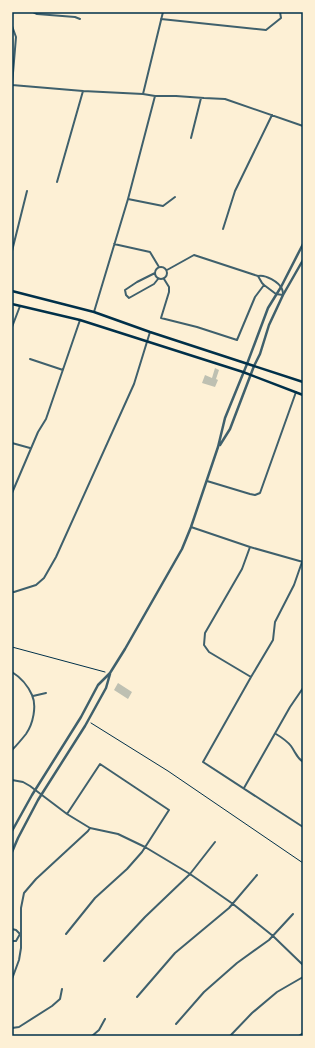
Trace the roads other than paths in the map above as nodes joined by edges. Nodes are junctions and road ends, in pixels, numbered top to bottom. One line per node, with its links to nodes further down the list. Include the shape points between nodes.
1 (33, 12): 4 (street)
2 (163, 12): 5 (street)
3 (280, 12): 5 (street, via 281,18 266,30)
4 (80, 19)
5 (161, 19): 9 (street)
6 (12, 26): 7 (street, via 16,37)
7 (12, 85): 8 (street)
8 (82, 91): 9 (street); 15 (street)
9 (143, 94): 10 (street)
10 (155, 96): 11 (street); 18 (street)
11 (201, 98): 12 (street, via 225,99); 14 (street)
12 (272, 115): 13 (street); 19 (street, via 235,191)
13 (303, 126)
14 (191, 138)
15 (57, 182)
16 (27, 191): 22 (street)
17 (175, 197): 18 (street, via 163,206)
18 (128, 199): 20 (street)
19 (223, 229)
20 (114, 244): 24 (street, via 150,252); 37 (street)
21 (303, 244): 31 (street)
22 (12, 251)
23 (303, 260): 34 (street)
24 (159, 267): 25 (street); 26 (street)
25 (167, 270): 27 (street, via 194,255); 29 (street)
26 (155, 273): 28 (street); 28 (street, via 125,290 126,295 129,298)
27 (258, 276): 30 (street); 31 (street, via 267,276)
28 (158, 279): 29 (street)
29 (164, 279): 30 (street, via 169,292 161,318 236,340 255,297)
30 (264, 285): 33 (street)
31 (281, 287): 33 (street); 34 (street)
32 (12, 291): 37 (main road)
33 (276, 294): 34 (street); 43 (street, via 268,308)
34 (283, 295): 44 (street)
35 (12, 304): 36 (main road)
36 (20, 306): 38 (main road); 39 (street)
37 (94, 312): 40 (main road)
38 (80, 320): 41 (main road); 45 (street)
39 (12, 327)
40 (150, 332): 41 (street); 43 (main road)
41 (147, 341): 46 (main road); 59 (street, via 134,384 56,557 44,578 36,584)
42 (30, 359): 45 (street)
43 (247, 364): 44 (main road); 46 (street)
44 (254, 366): 47 (street); 48 (main road)
45 (63, 370): 53 (street, via 46,419)
46 (243, 372): 47 (main road); 52 (street, via 224,418)
47 (251, 375): 49 (main road); 52 (street, via 230,429)
48 (303, 382)
49 (296, 392): 50 (main road); 54 (street, via 260,493 250,494)
50 (303, 395)
51 (12, 444): 53 (street)
52 (218, 447): 54 (street)
53 (30, 448): 55 (street)
54 (207, 481): 56 (street)
55 (12, 492)
56 (191, 527): 57 (street); 61 (street, via 170,571)
57 (250, 546): 58 (street); 62 (street, via 242,569 205,633 204,645 209,652)
58 (302, 562): 62 (street, via 294,585 275,622 273,640)
59 (12, 592)
60 (12, 672): 65 (street, via 18,675)
61 (110, 673): 71 (street, via 98,685); 72 (street, via 106,688 88,721)
62 (251, 677): 70 (street, via 203,762)
63 (303, 688): 66 (street)
64 (46, 693): 65 (street)
65 (33, 696): 67 (street, via 31,724)
66 (276, 734): 68 (street, via 291,746); 70 (street)
67 (12, 750)
68 (303, 762)
69 (12, 780): 71 (street, via 23,782)
70 (244, 788): 74 (street)
71 (35, 790): 72 (street); 76 (street)
72 (42, 794): 73 (street); 79 (street)
73 (67, 814): 75 (street); 78 (street, via 100,764 169,810)
74 (303, 827)
75 (90, 828): 78 (street, via 118,834); 85 (street, via 24,893)
76 (12, 831)
77 (215, 842): 80 (street)
78 (145, 847): 80 (street); 86 (street, via 127,869 95,898)
79 (12, 852)
80 (190, 874): 82 (street); 89 (street)
81 (257, 875): 82 (street)
82 (233, 904): 87 (street); 94 (street, via 175,953)
83 (293, 914): 87 (street)
84 (12, 929): 85 (street)
85 (20, 934): 88 (street, via 16,941); 92 (street, via 19,960)
86 (66, 934)
87 (273, 936): 90 (street); 96 (street, via 204,992)
88 (12, 941)
89 (104, 961)
90 (303, 965)
91 (303, 977): 100 (street, via 277,992)
92 (12, 980)
93 (62, 989): 97 (street, via 60,998 52,1006 19,1027)
94 (136, 997)
95 (105, 1019): 99 (street)
96 (176, 1024)
97 (12, 1028)
98 (303, 1033): 101 (street)
99 (92, 1036)
100 (230, 1036)
101 (299, 1036)

